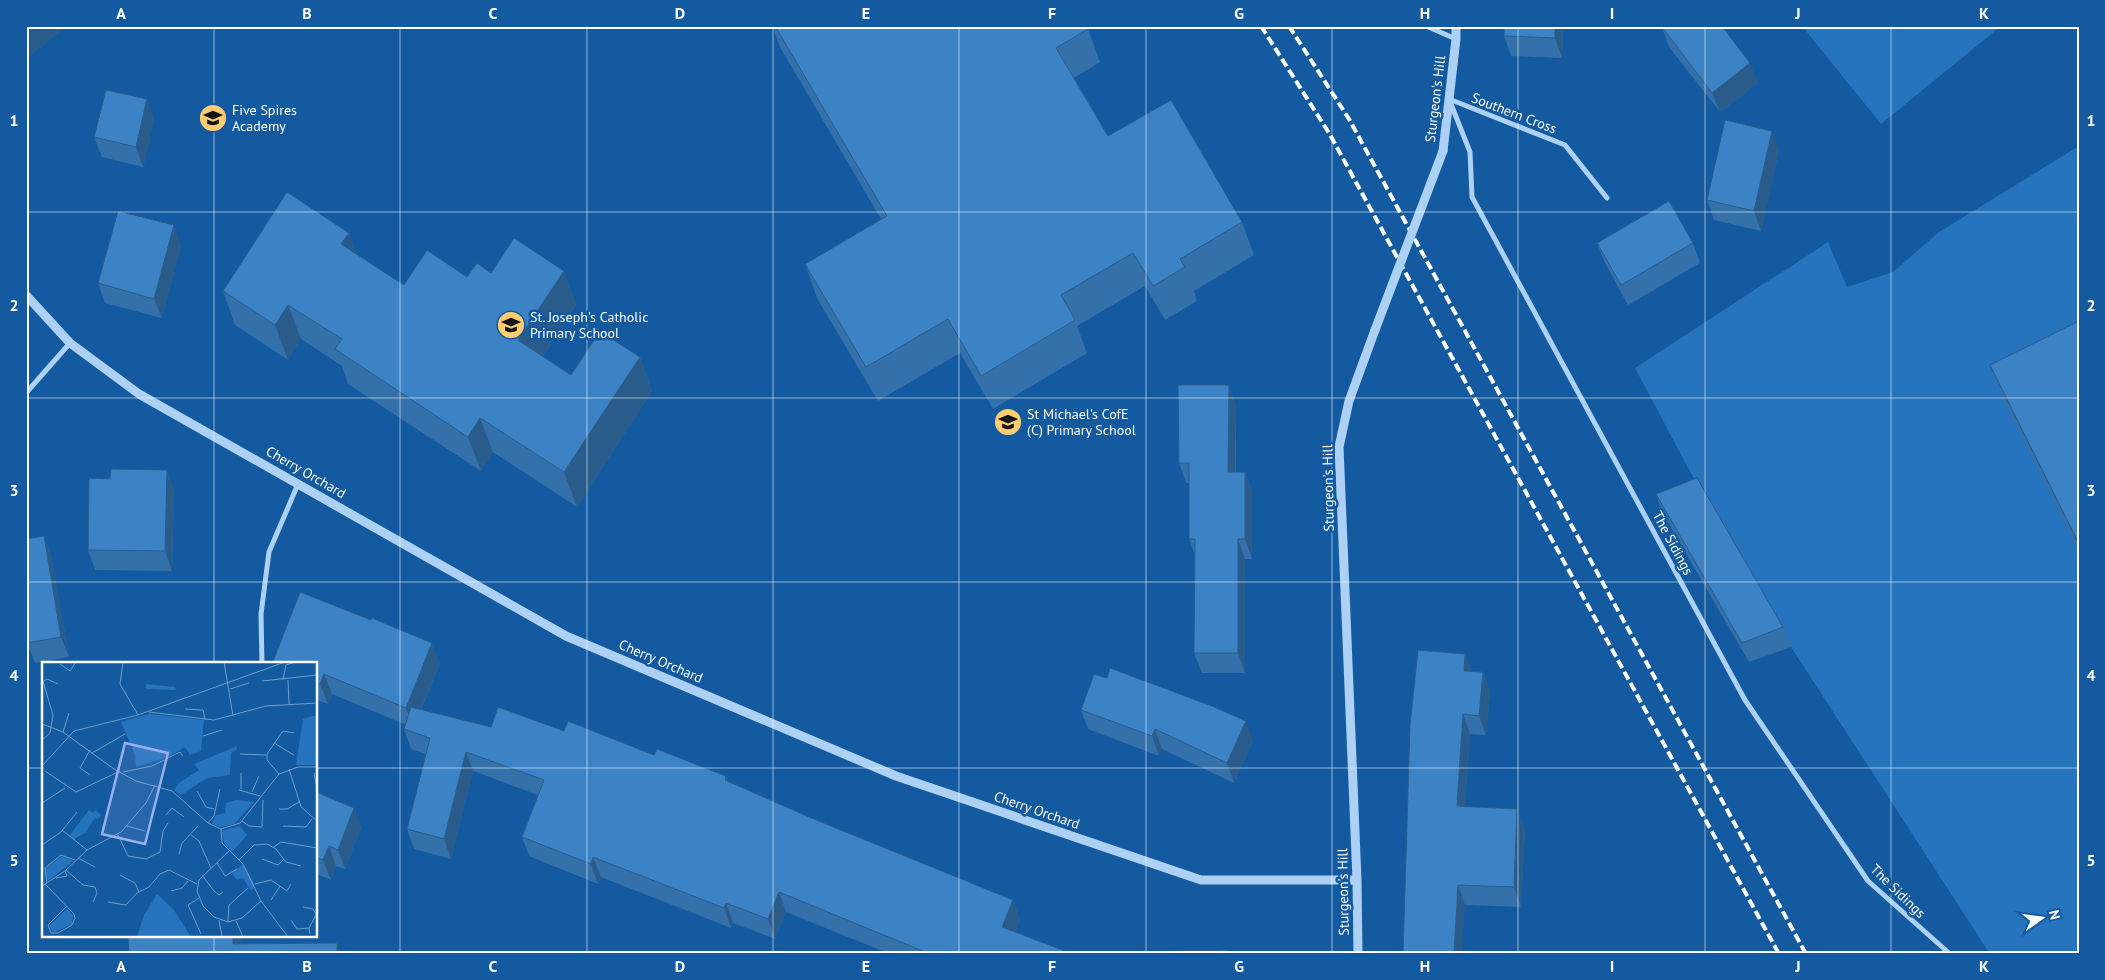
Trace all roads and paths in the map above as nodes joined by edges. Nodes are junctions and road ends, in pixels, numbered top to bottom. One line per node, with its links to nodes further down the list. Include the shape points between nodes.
1 (1426, 26): 3 (street)
2 (1456, 26): 3 (street, Sturgeon's Hill)
3 (1456, 39): 4 (street, Sturgeon's Hill)
4 (1449, 99): 5 (street, Southern Cross, via 1565,145); 11 (street, Sturgeon's Hill, bridge, via 1443,152 1349,401 1339,447); 13 (street, The Sidings, via 1470,152 1472,197 1746,700 1868,881)
5 (1607, 198)
6 (26, 295): 7 (street, Cherry Orchard)
7 (70, 342): 8 (street); 9 (street, Cherry Orchard, via 139,394)
8 (26, 393)
9 (298, 484): 10 (street, via 269,552 260,614); 11 (street, Cherry Orchard, via 566,636 896,776 1201,880)
10 (262, 662)
11 (1357, 880): 12 (street, Sturgeon's Hill)
12 (1358, 954)
13 (1950, 954)

